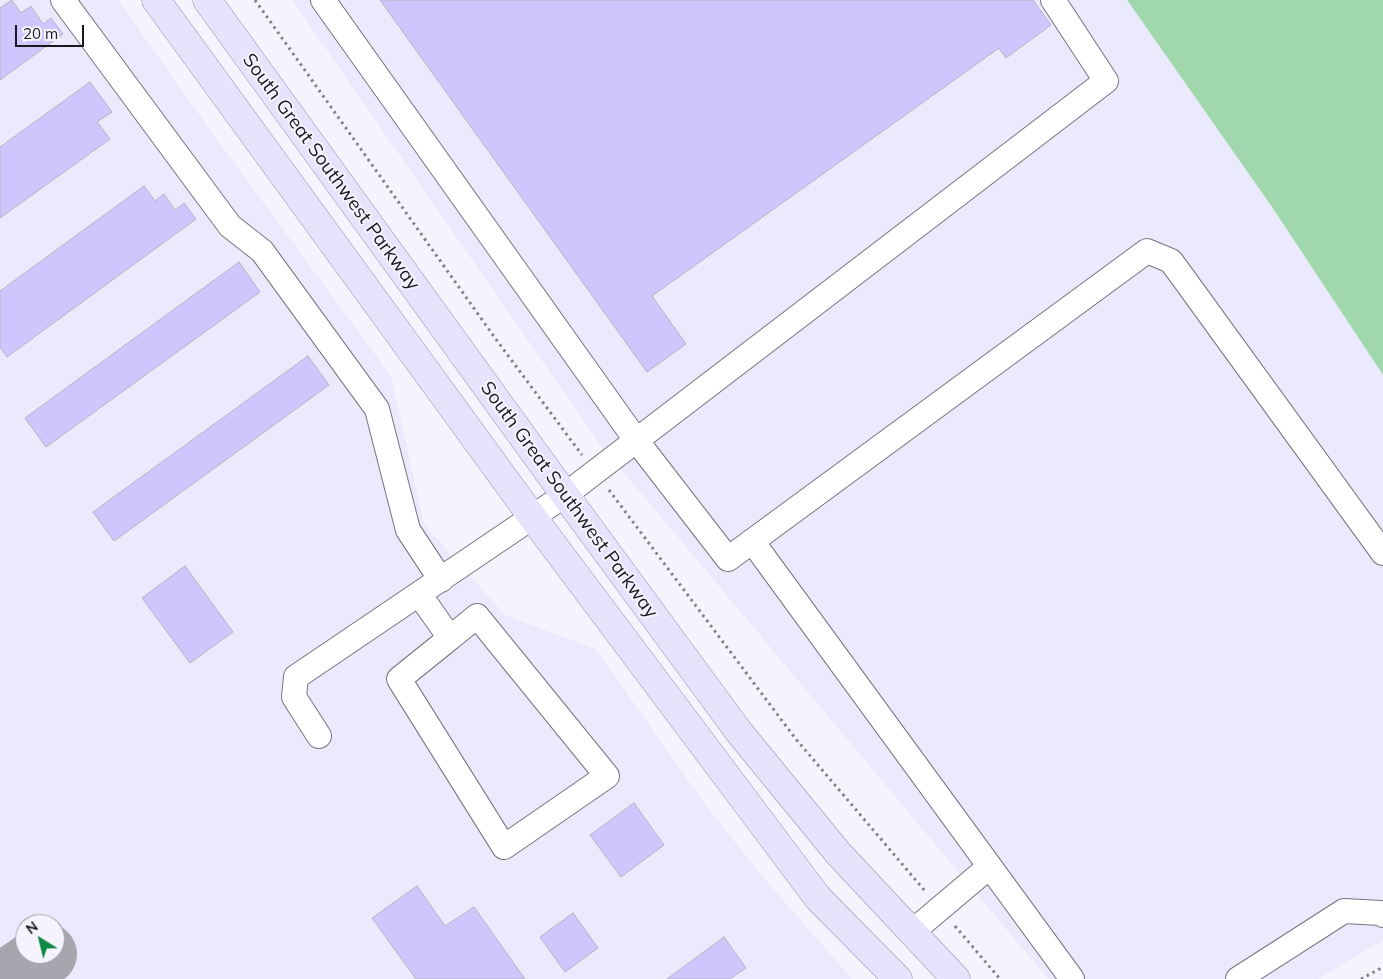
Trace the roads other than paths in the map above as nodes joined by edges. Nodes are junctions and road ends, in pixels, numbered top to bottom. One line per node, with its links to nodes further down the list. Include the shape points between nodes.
1 (63, 0): 11 (lane, via 230,226 262,250 377,409 408,530)
2 (156, 0): 8 (main road, South Great Southwest Parkway)
3 (207, 0): 7 (main road, South Great Southwest Parkway)
4 (323, 0): 6 (lane)
5 (1053, 0): 6 (lane, via 1106,81)
6 (636, 440): 7 (lane); 9 (lane, via 728,559)
7 (565, 495): 8 (lane); 17 (main road, South Great Southwest Parkway, via 739,732 838,853)
8 (533, 518): 11 (lane); 18 (main road, South Great Southwest Parkway, via 818,898)
9 (752, 541): 10 (lane, via 1147,251 1171,261); 15 (lane)
10 (1383, 553)
11 (440, 580): 12 (lane)
12 (419, 594): 13 (lane); 14 (lane, via 296,677 294,697)
13 (450, 638): 13 (lane, via 400,679 504,847 607,776 477,616)
14 (319, 736)
15 (990, 867): 17 (lane); 20 (lane)
16 (1383, 915): 21 (lane, via 1344,911)
17 (912, 932): 19 (main road, South Great Southwest Parkway)
18 (898, 979)
19 (956, 979)
20 (1072, 979)
21 (1238, 979)

